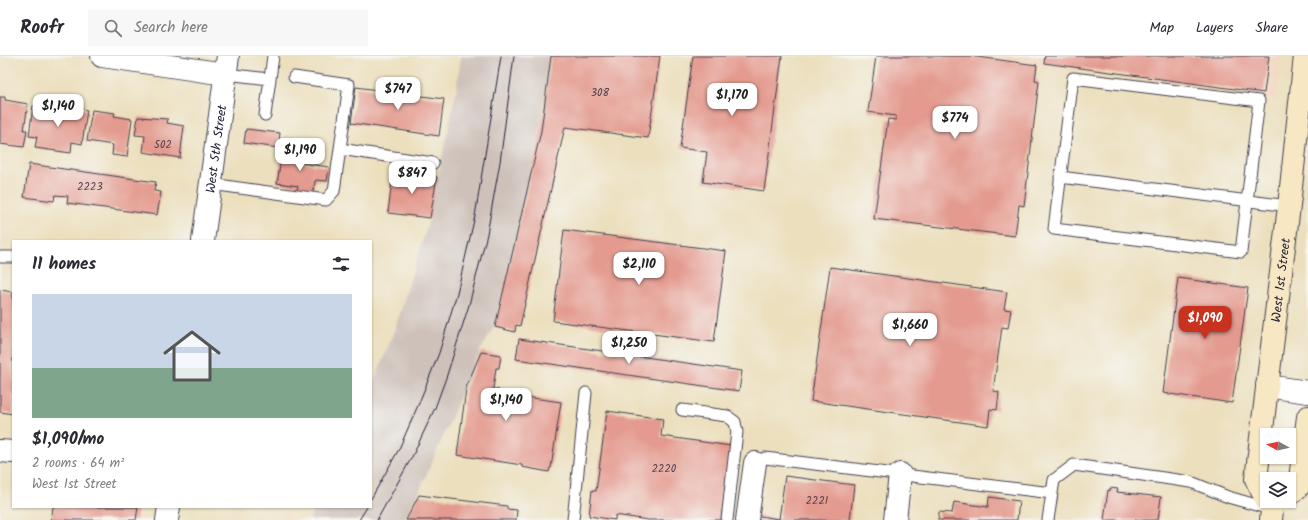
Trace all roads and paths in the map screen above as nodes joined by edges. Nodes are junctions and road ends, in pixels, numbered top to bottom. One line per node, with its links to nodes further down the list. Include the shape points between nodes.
1 (102, 56): 4 (street)
2 (272, 56): 6 (lane)
3 (1305, 56): 13 (main road, West 1st Street)
4 (226, 65): 6 (lane); 11 (street, West 5th Street)
5 (294, 77): 8 (lane, via 348,85)
6 (270, 79): 7 (lane)
7 (265, 115)
8 (340, 149): 9 (lane); 11 (lane, via 334,191 326,200)
9 (433, 163)
10 (1060, 177): 12 (lane); 12 (lane, via 1054,229 1241,252); 12 (lane, via 1073,78 1259,101)
11 (211, 184): 14 (street, West 5th Street)
12 (1248, 200): 13 (lane)
13 (1289, 206): 17 (main road, West 1st Street)
14 (203, 240)
15 (0, 257): 16 (lane)
16 (12, 257)
17 (1267, 386): 18 (street); 26 (main road, West 1st Street, via 1256,479)
18 (1308, 392)
19 (586, 393): 32 (lane)
20 (682, 410): 33 (lane, via 727,416 735,422 737,432)
21 (1308, 417): 27 (main road, via 1299,486)
22 (0, 451): 23 (street)
23 (12, 452)
24 (755, 463): 25 (lane, via 765,458); 34 (street)
25 (900, 474): 28 (lane); 35 (street)
26 (1260, 486)
27 (1296, 489)
28 (1052, 493): 29 (lane, via 1054,480 1074,466 1191,482 1228,497); 36 (lane)
29 (1260, 504)
30 (169, 508): 31 (street)
31 (167, 520)
32 (573, 520)
33 (726, 520)
34 (747, 520)
35 (895, 520)
36 (1048, 520)

